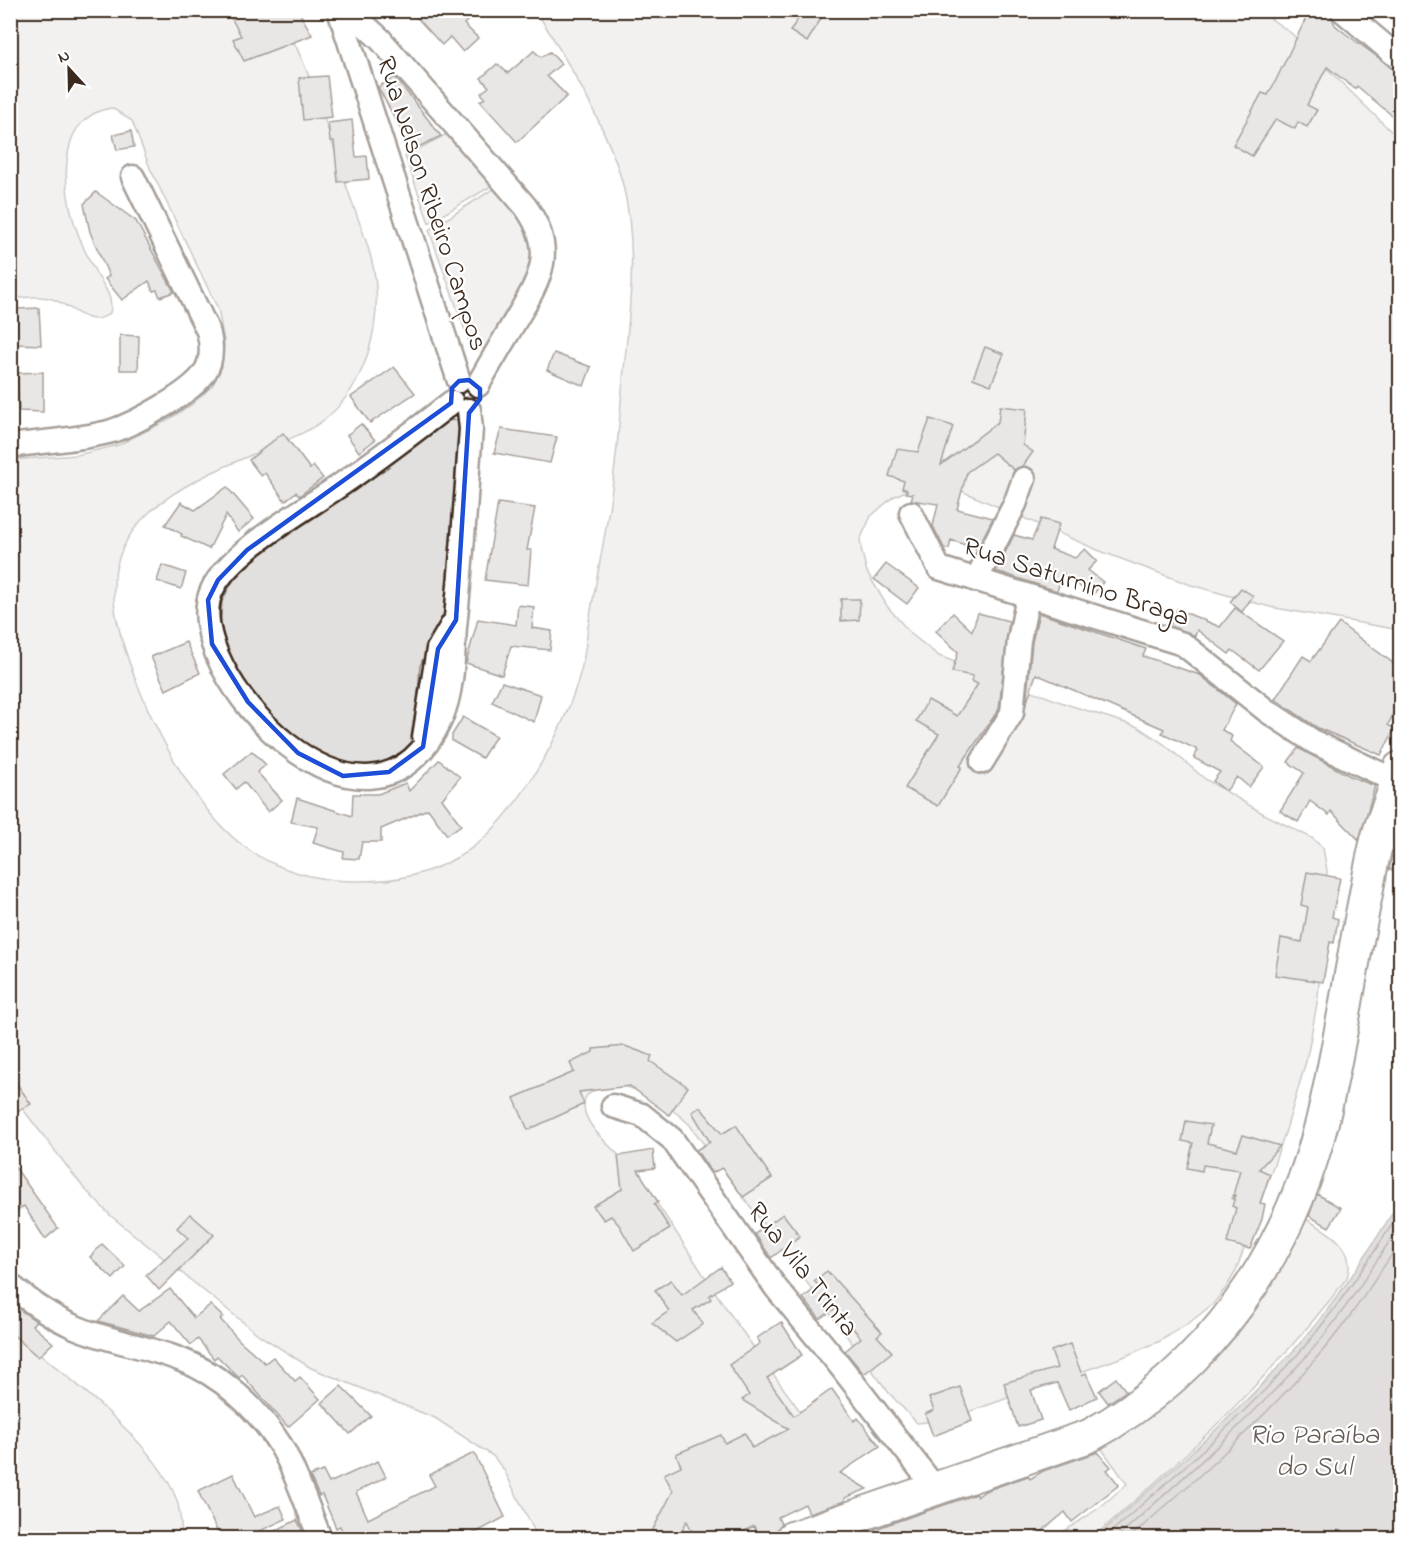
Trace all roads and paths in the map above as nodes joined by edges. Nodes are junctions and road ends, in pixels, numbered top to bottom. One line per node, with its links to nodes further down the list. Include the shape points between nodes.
1 (339, 10): 6 (street, Rua Nelson Ribeiro Campos)
2 (348, 10): 6 (street, Rua Nelson Ribeiro Campos, via 388,47 525,206 539,229 543,252 539,279)
3 (1342, 10): 4 (street)
4 (1401, 59)
5 (133, 177): 7 (street, via 208,331 212,353 206,372 154,411 114,430)
6 (464, 394): 6 (street, Rua Nelson Ribeiro Campos, via 247,550 218,580 206,610 212,644 234,684 278,737 312,763 344,776 377,776 403,765 434,733 446,704 471,429)
7 (10, 446)
8 (1024, 479): 10 (street)
9 (911, 513): 10 (street, Rua Saturnino Braga, via 939,568)
10 (976, 580): 11 (street, Rua Saturnino Braga)
11 (1028, 597): 12 (street, via 1012,712); 13 (street, Rua Saturnino Braga, via 1183,644 1305,736 1354,763)
12 (982, 762)
13 (1399, 775): 14 (main road)
14 (1390, 838): 17 (main road, via 1322,1122 1304,1179 1283,1227 1240,1302 1196,1356 1108,1426 1068,1444)
15 (613, 1106): 17 (street, Rua Vila Trinta, via 642,1115 672,1139 776,1288)
16 (10, 1285): 18 (street, via 74,1327 178,1358 211,1374 256,1414 282,1448)
17 (935, 1488): 19 (main road)
18 (320, 1539)
19 (792, 1539)

